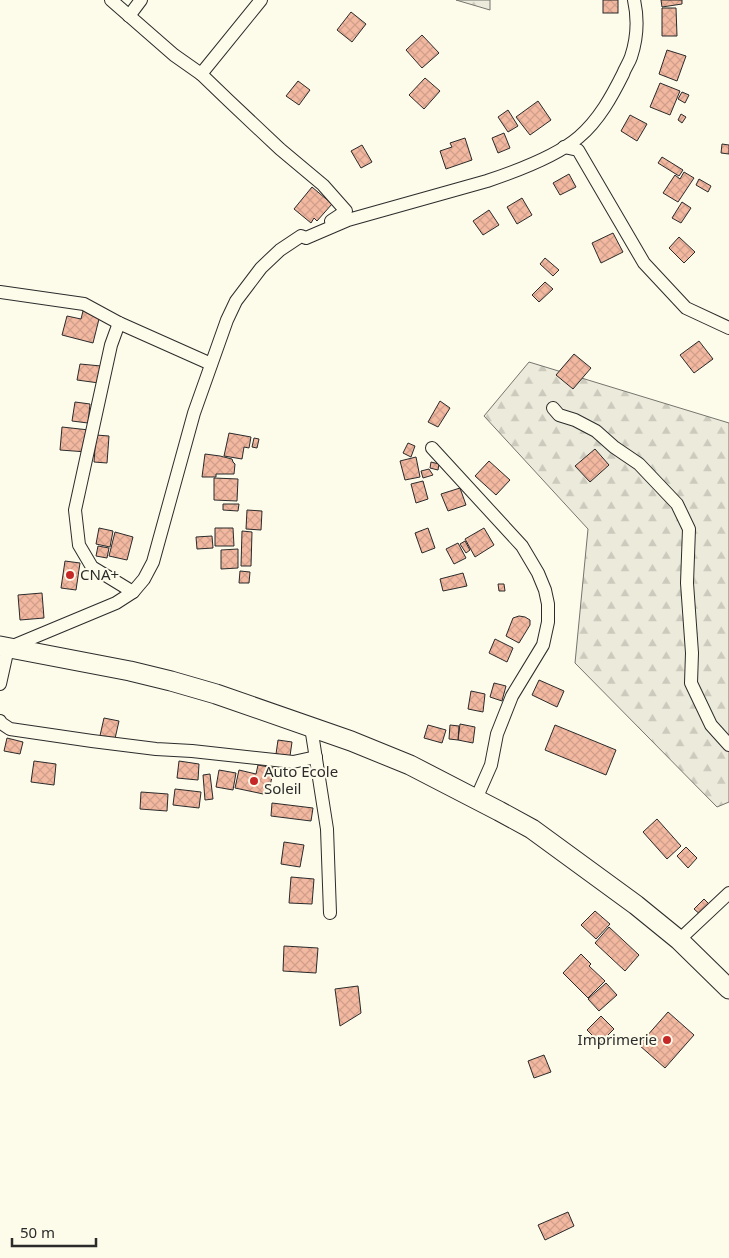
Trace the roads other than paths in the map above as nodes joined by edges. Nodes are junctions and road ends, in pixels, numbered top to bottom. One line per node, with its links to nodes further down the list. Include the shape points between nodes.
1 (111, 0): 5 (street)
2 (141, 0): 5 (street)
3 (262, 0): 6 (street)
4 (634, 0): 7 (street, via 635,37 631,57 597,117 580,137)
5 (129, 16): 6 (street)
6 (201, 74): 8 (street, via 323,185 346,211)
7 (564, 147): 8 (street, via 487,182 348,220); 11 (street, via 578,150 644,263 686,308)
8 (306, 238): 12 (street, via 301,236 280,250 248,284 227,320)
9 (0, 292): 10 (street, via 84,304)
10 (119, 324): 12 (street); 15 (street, via 111,345 75,510 79,545 92,567)
11 (729, 328)
12 (211, 364): 15 (street, via 194,413 153,562)
13 (553, 408): 20 (street, via 558,415 596,431 614,448 639,464 677,504 689,529 687,583 691,683 711,725)
14 (432, 448): 22 (street, via 522,546 538,574 548,604 543,645 512,696 491,766)
15 (133, 592): 16 (street, via 116,603)
16 (4, 647): 17 (street); 19 (highway, via 171,681)
17 (0, 684)
18 (0, 721): 21 (street, via 10,729 138,747 293,762)
19 (311, 727): 21 (street); 22 (highway, via 410,765)
20 (729, 745)
21 (316, 757): 24 (street, via 327,829)
22 (476, 799): 25 (highway, via 532,830)
23 (729, 893): 25 (street)
24 (330, 914)
25 (679, 940): 26 (highway)
26 (729, 989)

